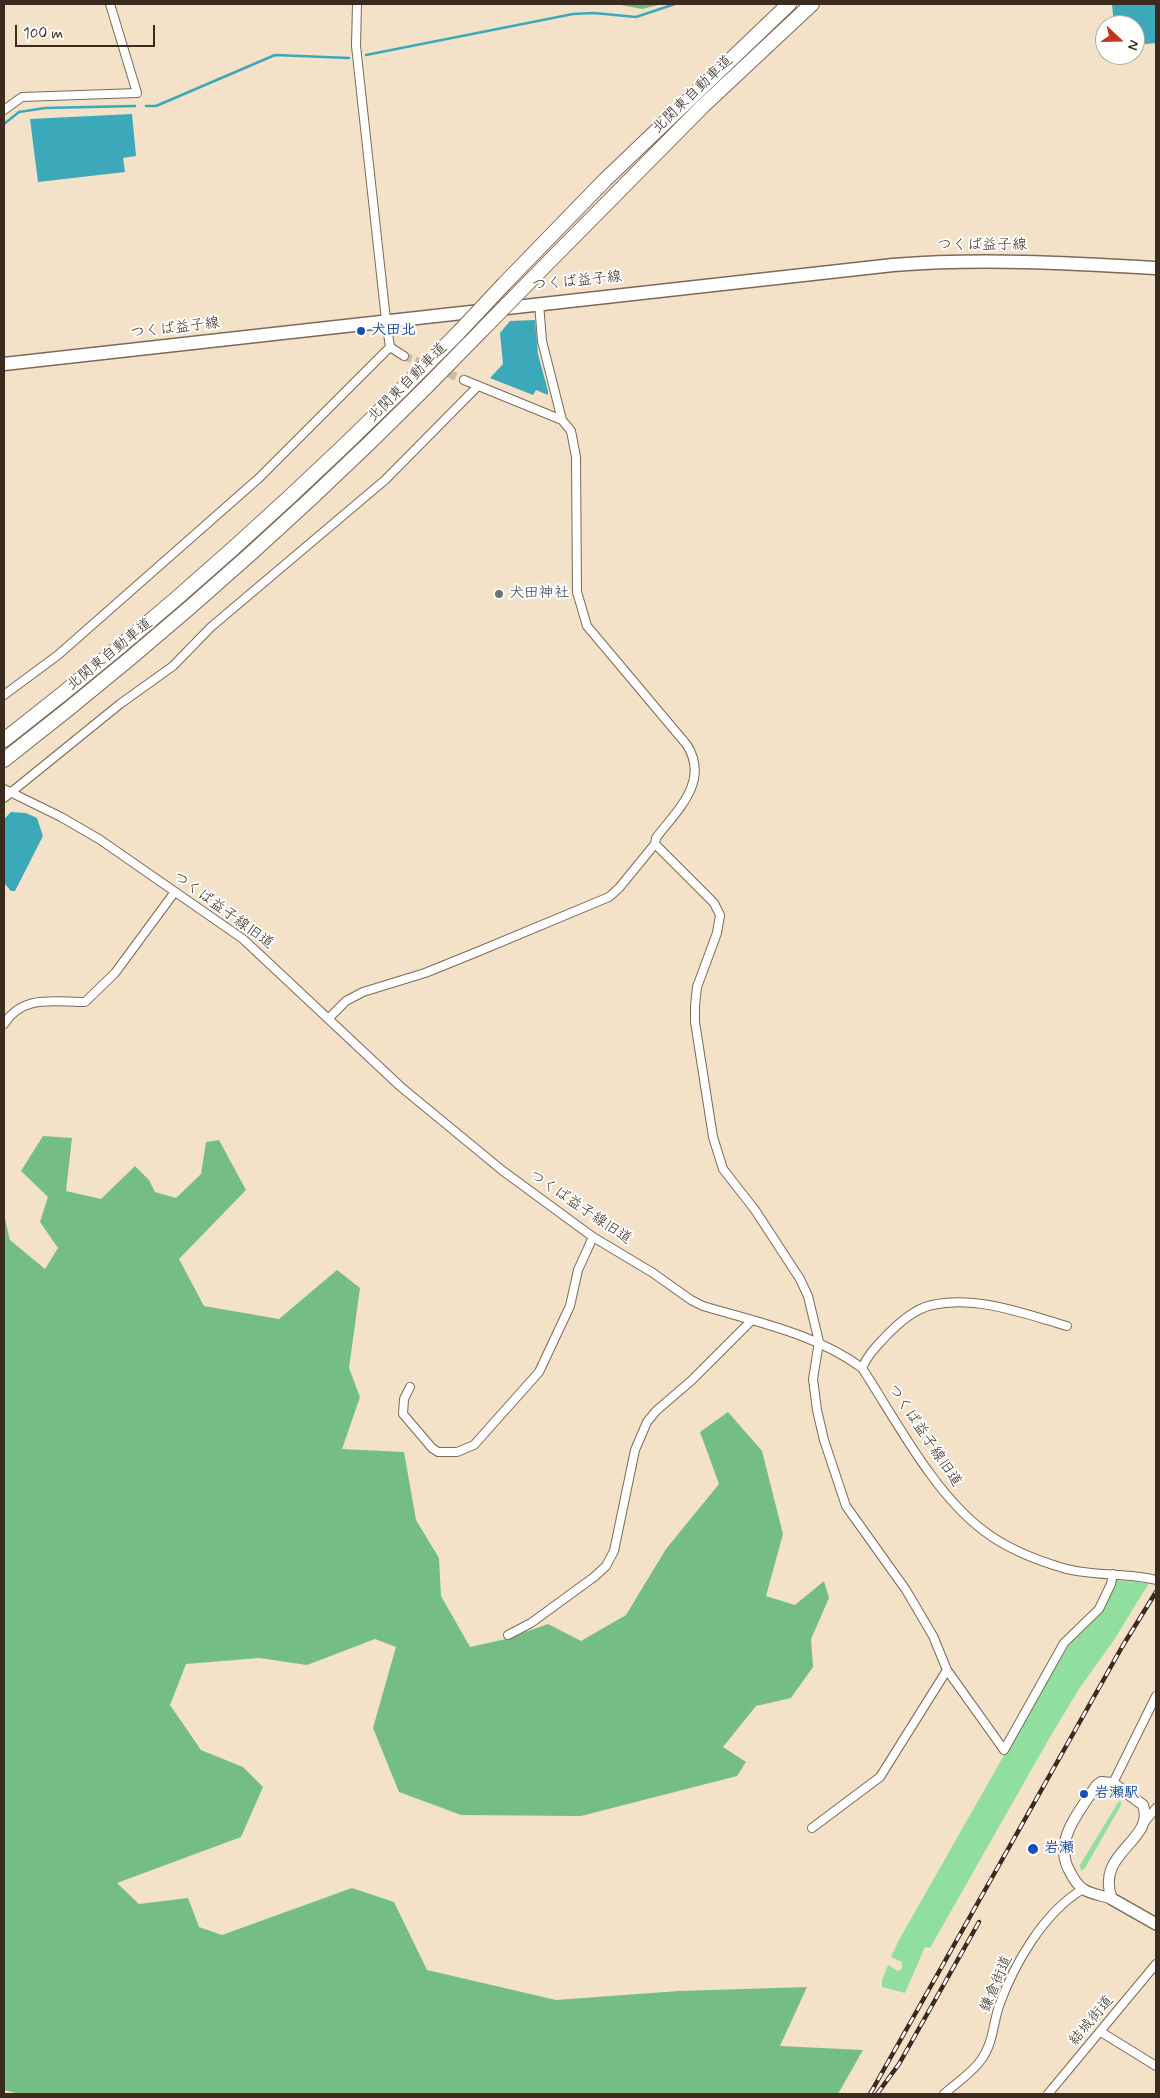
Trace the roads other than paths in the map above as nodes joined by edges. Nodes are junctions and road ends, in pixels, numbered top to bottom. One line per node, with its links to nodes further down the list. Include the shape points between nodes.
1 (110, 4): 5 (street, via 137,93 22,97)
2 (357, 4): 8 (street, via 356,46)
3 (789, 4): 16 (highway, 北関東自動車道, bridge, via 605,180 375,416 244,540 124,644)
4 (812, 4): 17 (highway, 北関東自動車道, bridge, via 703,106 414,401 257,550 138,654)
5 (4, 110)
6 (1156, 268): 7 (main road, つくば益子線, via 1014,261 916,263)
7 (539, 303): 8 (main road, つくば益子線); 14 (street, via 542,340)
8 (386, 320): 9 (street); 11 (main road, つくば益子線)
9 (390, 347): 10 (street); 15 (street, via 258,478 58,655)
10 (404, 356)
11 (4, 364)
12 (464, 380): 13 (street)
13 (478, 386): 14 (street); 18 (street, via 385,480 211,627 173,666)
14 (562, 420): 19 (street, via 571,431 576,457 578,592 587,626 687,745 694,762 694,783 688,796 656,838)
15 (4, 695)
16 (4, 740)
17 (4, 760)
18 (6, 793): 20 (street, つくば益子線旧道, via 61,817 99,839)
19 (655, 844): 21 (street, via 620,888 608,897 424,973 364,992 346,1001); 26 (street, via 719,910 719,923 697,986 695,1006 717,1154 723,1169 755,1210 800,1279 808,1296)
20 (174, 893): 21 (street, つくば益子線旧道, via 255,948); 22 (street, via 115,973 85,1002 36,1002 20,1006)
21 (329, 1018): 23 (street, つくば益子線旧道, via 401,1087 503,1171)
22 (4, 1024)
23 (593, 1237): 24 (street, つくば益子線旧道, via 690,1300); 28 (street, via 578,1270 570,1306 539,1372 474,1445 457,1452 438,1452 432,1448 403,1414 404,1400)
24 (752, 1320): 26 (street, つくば益子線旧道); 31 (street, via 648,1422 635,1450 614,1551 606,1566 531,1623)
25 (1068, 1326): 27 (street, via 978,1304 931,1305 910,1315 895,1328 869,1354)
26 (819, 1342): 27 (street, つくば益子線旧道); 32 (street, via 813,1379 817,1410 846,1506 906,1590 933,1636)
27 (862, 1368): 29 (street, つくば益子線旧道, via 932,1476 968,1518 985,1532 1040,1560 1070,1569)
28 (410, 1388)
29 (1113, 1574): 30 (street, つくば益子線旧道); 32 (street, via 1099,1609 1064,1643 1004,1750)
30 (1156, 1580)
31 (508, 1635)
32 (946, 1670): 38 (street, via 880,1777)
33 (1156, 1696): 34 (street)
34 (1113, 1784): 35 (street); 39 (street, via 1101,1782 1096,1786 1064,1842 1066,1864)
35 (1143, 1805): 36 (street); 37 (street)
36 (1156, 1807): 37 (street)
37 (1144, 1823): 40 (street, via 1110,1872 1108,1887)
38 (812, 1828)
39 (1083, 1889): 40 (street); 45 (street, 鎌倉街道, via 1062,1905 1038,1931 1004,1994 985,2053 974,2068)
40 (1112, 1899): 41 (main road)
41 (1156, 1924)
42 (1156, 1964): 43 (street, 結城街道)
43 (1101, 2032): 44 (street); 46 (street, 結城街道)
44 (1156, 2066)
45 (944, 2094)
46 (1048, 2094)

